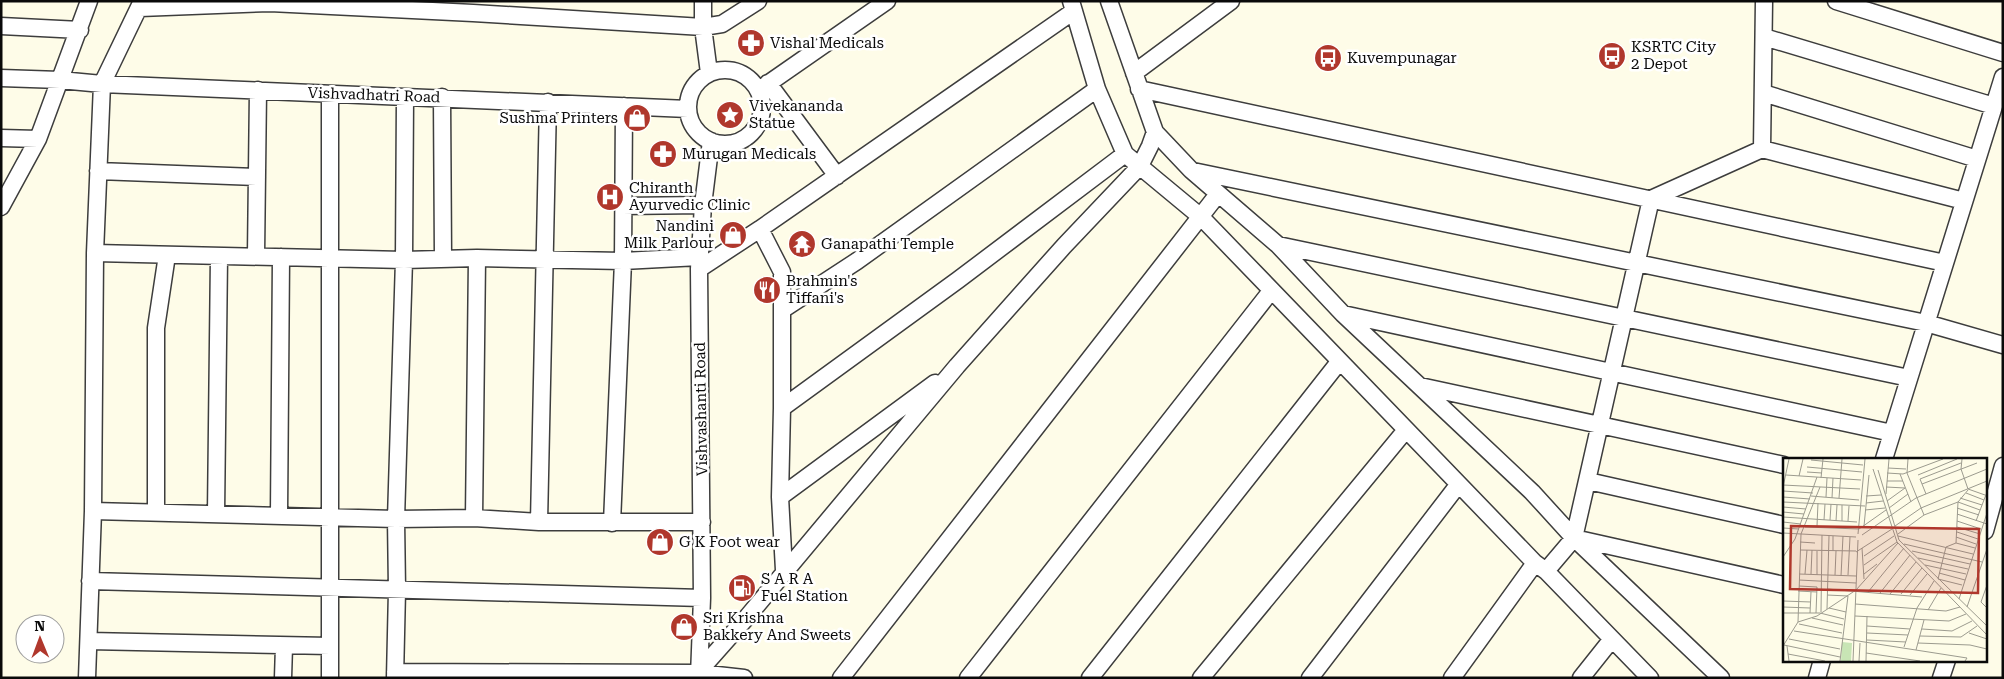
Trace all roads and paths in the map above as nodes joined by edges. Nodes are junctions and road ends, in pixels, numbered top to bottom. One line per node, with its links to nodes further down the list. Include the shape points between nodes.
1 (89, 1): 15 (street)
2 (702, 1): 14 (street)
3 (758, 1): 14 (street, via 722,24)
4 (887, 1): 24 (street)
5 (1109, 1): 19 (street)
6 (1231, 1): 19 (street)
7 (1764, 1): 16 (street)
8 (1836, 1): 17 (street)
9 (270, 2): 10 (street); 12 (street)
10 (141, 4): 23 (street)
11 (1073, 6): 25 (street); 46 (street)
12 (474, 7): 14 (street)
13 (1, 26): 15 (street)
14 (703, 27): 18 (street)
15 (80, 30): 22 (street)
16 (1764, 37): 28 (street); 34 (street)
17 (2003, 53)
18 (709, 73): 24 (street, via 733,70); 35 (street, via 691,90)
19 (1134, 73): 26 (street)
20 (2003, 77): 34 (street)
21 (1, 78): 22 (street, Vishvadhatri Road)
22 (60, 80): 23 (street, Vishvadhatri Road); 38 (street)
23 (102, 84): 27 (street, Vishvadhatri Road); 45 (street)
24 (763, 86): 39 (street, via 762,118 756,129 735,143); 46 (street)
25 (1097, 89): 41 (street); 73 (street)
26 (1140, 89): 36 (street); 50 (street)
27 (258, 90): 29 (street, Vishvadhatri Road); 47 (street)
28 (1763, 93): 40 (street); 42 (street)
29 (330, 94): 30 (street, Vishvadhatri Road); 63 (street)
30 (405, 97): 31 (street, Vishvadhatri Road); 66 (street)
31 (442, 98): 32 (street, Vishvadhatri Road); 64 (street)
32 (548, 102): 33 (street, Vishvadhatri Road); 67 (street)
33 (624, 106): 35 (street, Vishvadhatri Road); 53 (street)
34 (1994, 106): 42 (street)
35 (688, 109): 39 (street, via 692,125)
36 (1155, 132): 43 (street); 44 (street)
37 (1, 138): 38 (street)
38 (38, 139): 48 (street)
39 (711, 141): 52 (street, Vishvashanti Road)
40 (1762, 150): 50 (street); 51 (street)
41 (1125, 154): 43 (street); 83 (street)
42 (1977, 159): 51 (street)
43 (1140, 166): 55 (street); 79 (street)
44 (1191, 170): 49 (street); 69 (street)
45 (98, 171): 47 (street); 58 (street)
46 (837, 176): 56 (street)
47 (257, 177): 60 (street)
48 (5, 192): 54 (street)
49 (1218, 194): 55 (street); 57 (street)
50 (1651, 200): 69 (street); 71 (street)
51 (1964, 200): 71 (street)
52 (703, 205): 53 (street); 70 (street, Vishvashanti Road)
53 (622, 206): 68 (street)
54 (1, 207)
55 (1201, 218): 72 (street); 126 (street)
56 (760, 229): 70 (street); 73 (street, via 782,272)
57 (1278, 245): 74 (street); 75 (street)
58 (95, 253): 59 (street); 94 (street)
59 (167, 255): 61 (street); 95 (street, via 156,328)
60 (256, 255): 61 (street); 62 (street)
61 (219, 256): 96 (street)
62 (281, 257): 63 (street); 97 (street)
63 (330, 257): 66 (street); 98 (street)
64 (443, 258): 65 (street); 66 (street)
65 (477, 258): 67 (street); 99 (street)
66 (404, 260): 100 (street)
67 (544, 260): 68 (street); 101 (street)
68 (623, 261): 70 (street); 103 (street)
69 (1637, 262): 75 (street); 76 (street)
70 (699, 263): 102 (street, Vishvashanti Road)
71 (1945, 263): 76 (street)
72 (1271, 291): 78 (street); 127 (street)
73 (782, 310): 83 (street)
74 (1343, 314): 80 (street); 82 (street)
75 (1624, 318): 80 (street); 81 (street)
76 (1926, 323): 77 (street); 81 (street)
77 (2003, 345)
78 (1339, 362): 85 (street); 128 (street)
79 (958, 366): 93 (street); 108 (street)
80 (1612, 372): 84 (street); 86 (street)
81 (1909, 378): 86 (street)
82 (1420, 386): 84 (street); 106 (street, via 1532,492)
83 (782, 408): 93 (street)
84 (1600, 425): 88 (street); 90 (street)
85 (1405, 431): 91 (street); 129 (street)
86 (1892, 433): 87 (street)
87 (1884, 458)
88 (1783, 465)
89 (2003, 466): 92 (street)
90 (1588, 481): 104 (street); 106 (street)
91 (1458, 485): 107 (street); 130 (street)
92 (1999, 487): 105 (street)
93 (780, 497): 108 (street)
94 (93, 511): 95 (street); 109 (street)
95 (156, 513): 96 (street)
96 (216, 514): 97 (street)
97 (278, 515): 98 (street)
98 (331, 516): 100 (street); 111 (street)
99 (474, 518): 100 (street); 101 (street)
100 (396, 519): 112 (street)
101 (539, 522): 103 (street)
102 (702, 522): 103 (street); 113 (street, Vishvashanti Road)
103 (612, 523)
104 (1783, 525)
105 (1986, 528)
106 (1574, 538): 107 (street); 110 (street); 134 (street)
107 (1540, 567): 114 (street); 131 (street)
108 (784, 570): 121 (street)
109 (90, 581): 111 (street); 115 (street)
110 (1783, 585)
111 (330, 588): 112 (street); 117 (street)
112 (397, 590): 113 (street); 120 (street)
113 (702, 598): 121 (street, Vishvashanti Road)
114 (1612, 639): 132 (street); 133 (street)
115 (89, 641): 116 (street); 122 (street)
116 (284, 646): 117 (street); 123 (street)
117 (330, 646): 124 (street)
118 (1821, 662): 135 (street)
119 (1946, 662): 136 (street)
120 (395, 675): 121 (street)
121 (697, 676): 125 (street)
122 (87, 678)
123 (283, 678)
124 (330, 678)
125 (744, 678)
126 (841, 678)
127 (968, 678)
128 (1090, 678)
129 (1201, 678)
130 (1310, 678)
131 (1452, 678)
132 (1581, 678)
133 (1650, 678)
134 (1721, 678)
135 (1817, 678)
136 (1941, 678)

